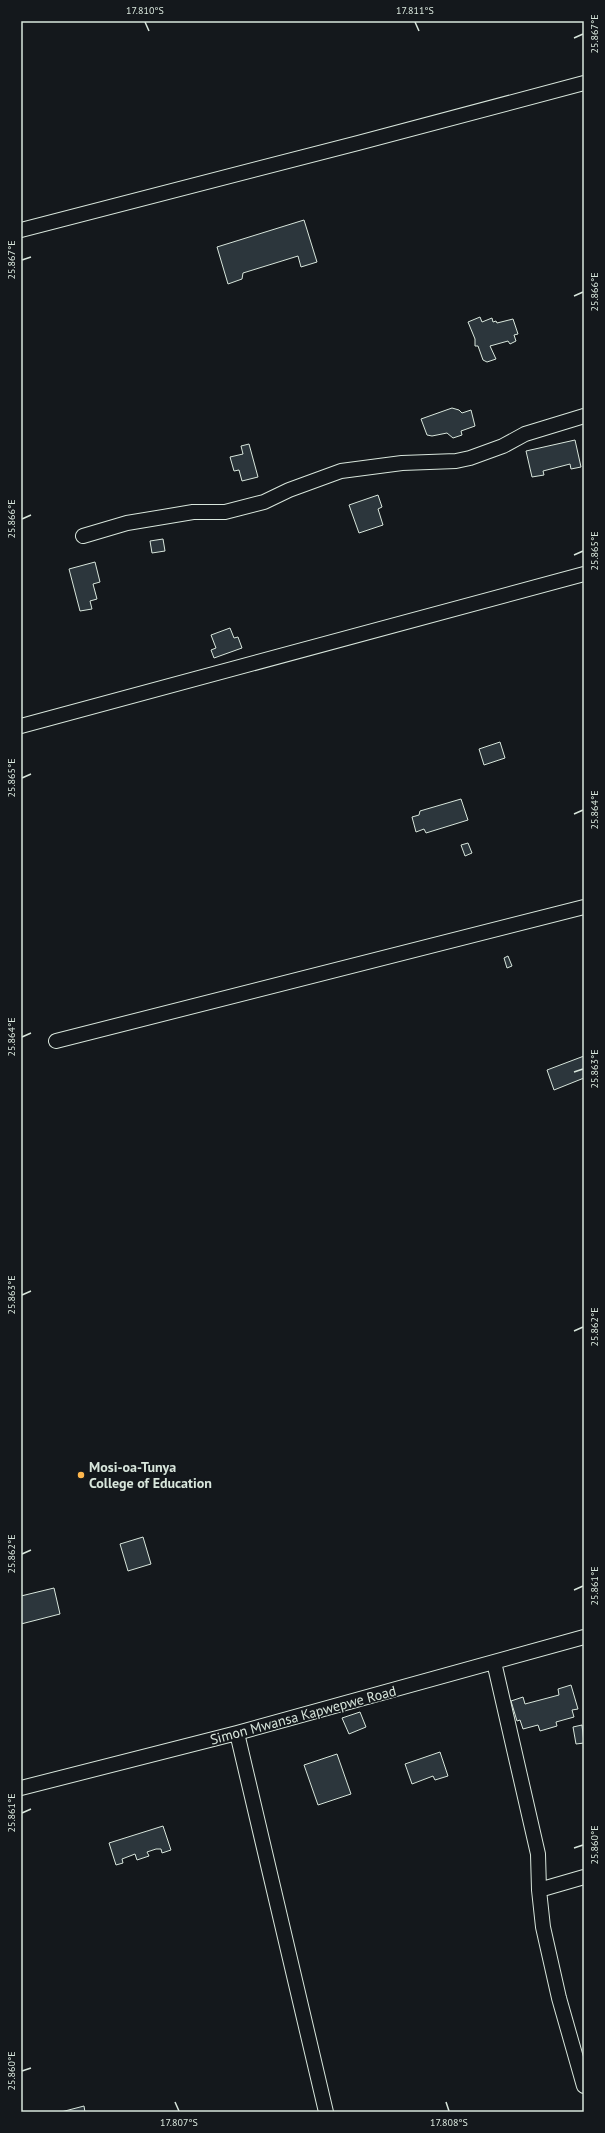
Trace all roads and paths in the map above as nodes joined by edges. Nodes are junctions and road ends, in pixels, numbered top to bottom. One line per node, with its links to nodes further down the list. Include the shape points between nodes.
1 (584, 83): 2 (street)
2 (21, 230)
3 (584, 416): 4 (street, via 525,434 484,453 463,459 341,471 264,502 225,512 193,512 127,523)
4 (83, 536)
5 (584, 574): 6 (street)
6 (21, 726)
7 (584, 907): 8 (street)
8 (56, 1041)
9 (584, 1637): 10 (street, Simon Mwansa Kapwepwe Road)
10 (494, 1662): 11 (street, Simon Mwansa Kapwepwe Road); 14 (street, via 538,1854)
11 (237, 1733): 12 (street, Simon Mwansa Kapwepwe Road); 16 (street)
12 (21, 1788)
13 (584, 1877): 14 (street)
14 (539, 1890): 15 (street, via 543,1927 559,1998)
15 (584, 2086)
16 (326, 2112)

